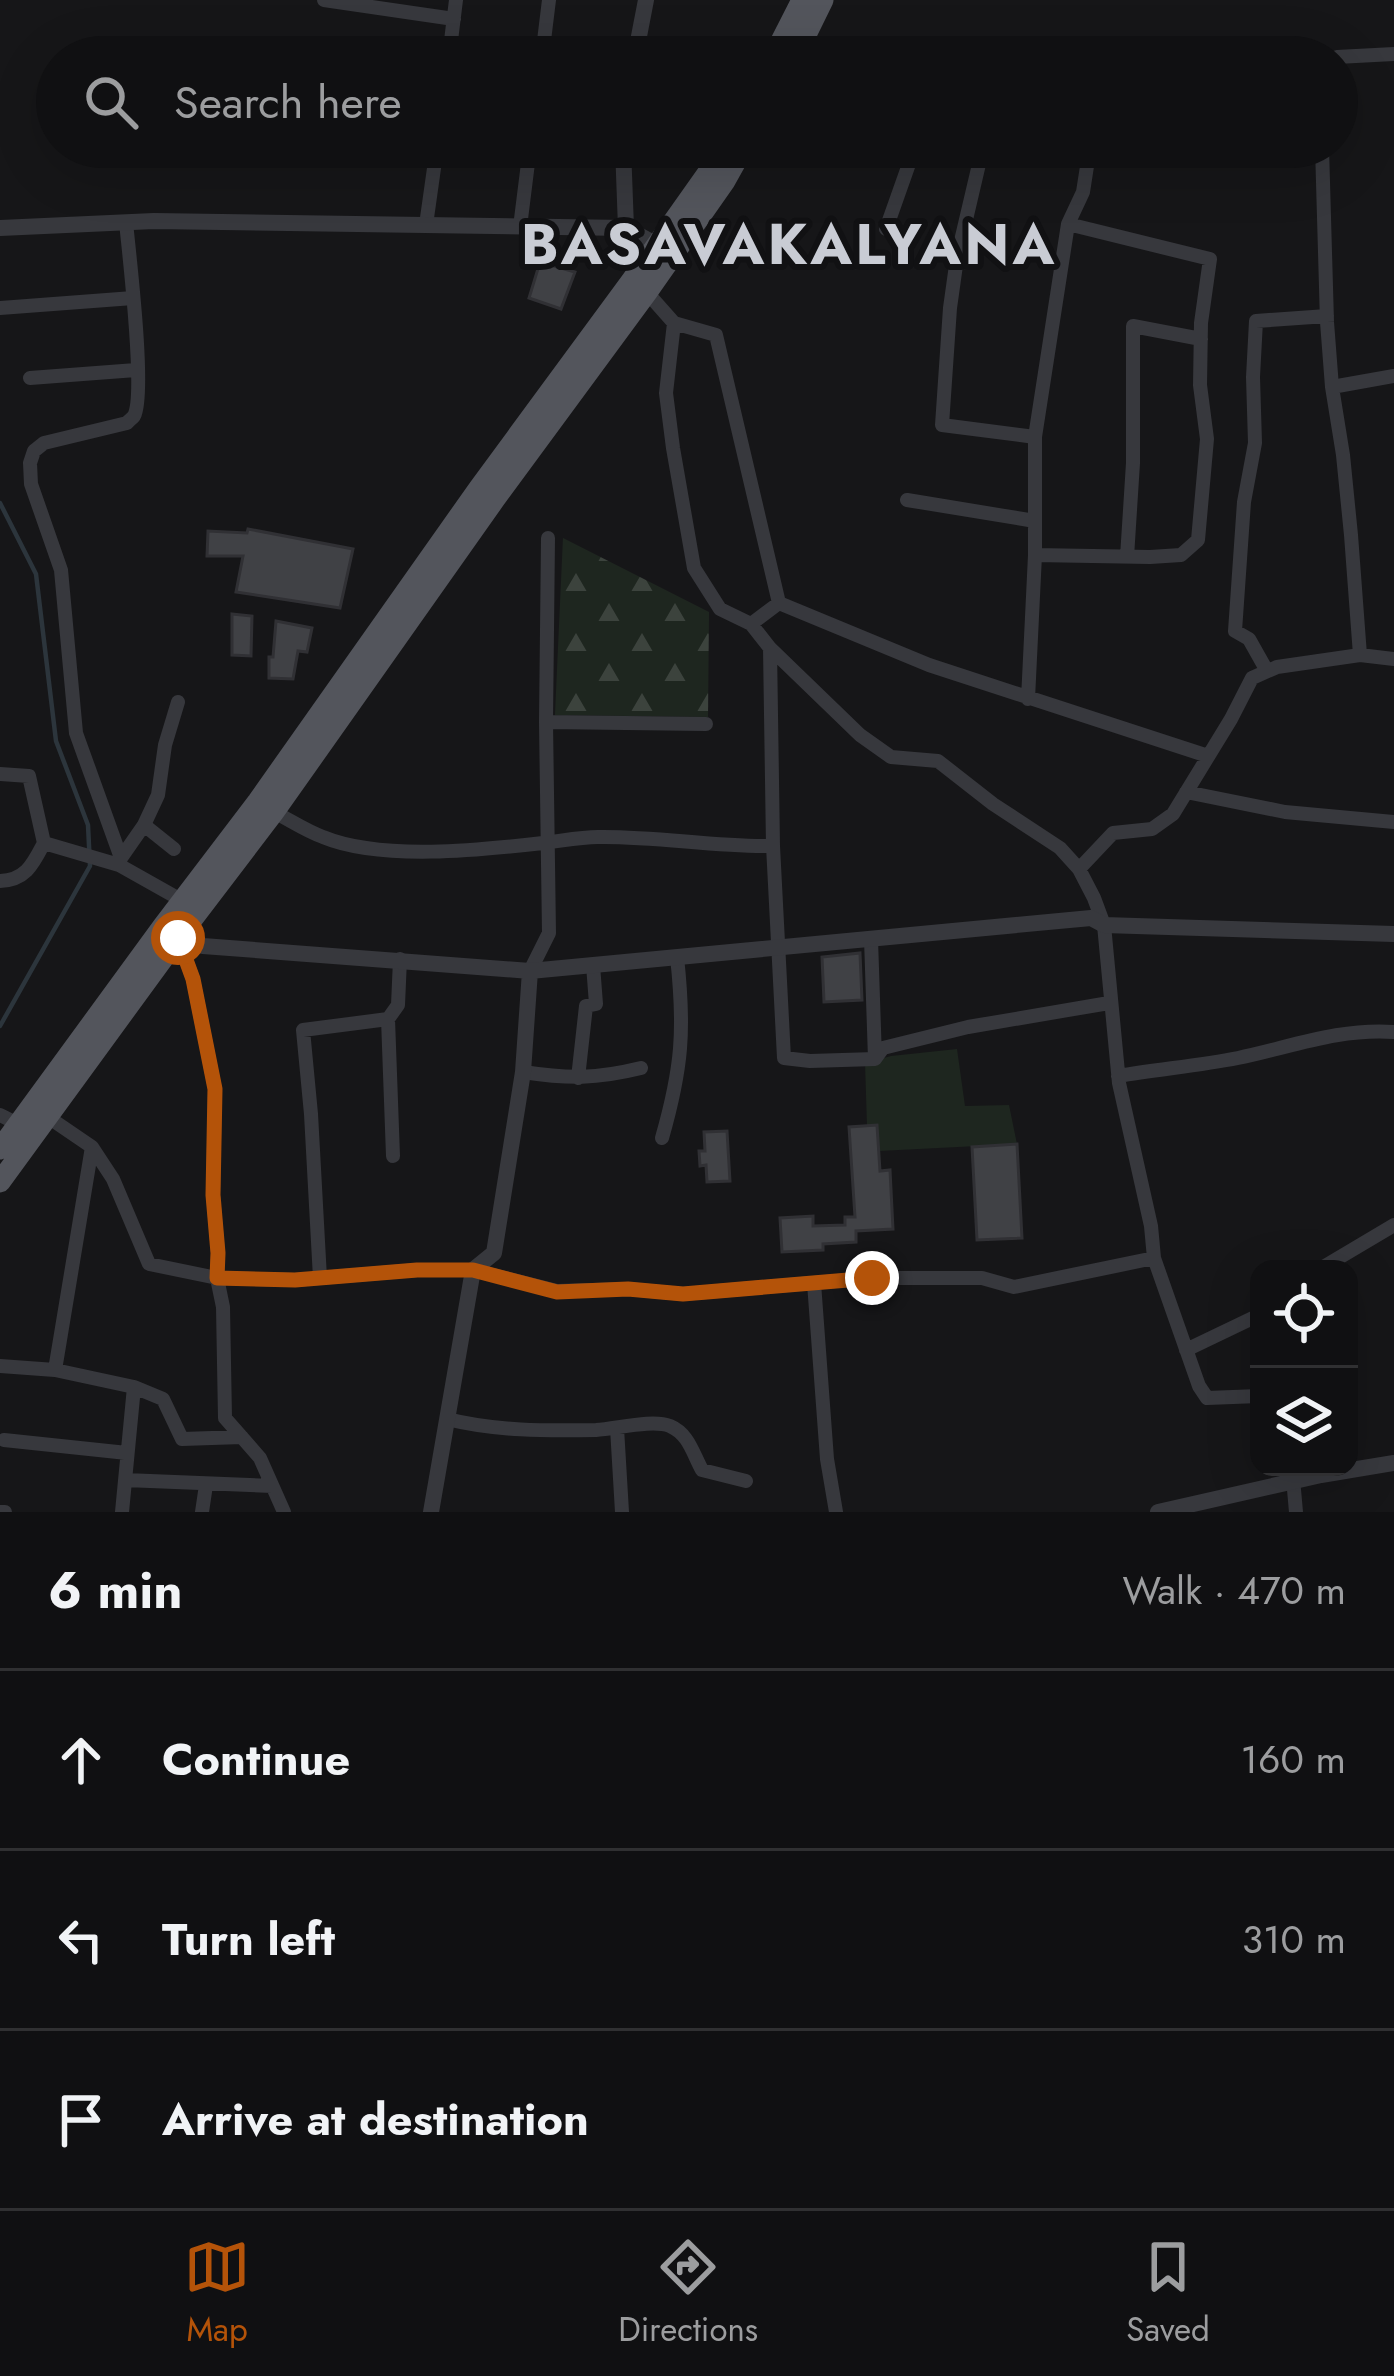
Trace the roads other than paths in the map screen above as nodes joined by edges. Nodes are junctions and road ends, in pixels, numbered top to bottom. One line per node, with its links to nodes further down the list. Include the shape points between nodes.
1 (324, 0): 7 (street)
2 (456, 0): 7 (street)
3 (549, 0): 9 (street)
4 (646, 0): 10 (street)
5 (802, 0): 11 (main road)
6 (823, 0): 12 (main road)
7 (454, 19): 8 (street)
8 (451, 36)
9 (545, 36)
10 (639, 36)
11 (792, 36)
12 (798, 36)
13 (1394, 54): 14 (street)
14 (1358, 57)
15 (433, 168): 26 (street)
16 (527, 168): 27 (street)
17 (624, 168): 29 (street)
18 (711, 168): 31 (main road)
19 (732, 168): 31 (main road)
20 (908, 168): 30 (street)
21 (978, 168): 42 (street, via 952,292 942,425)
22 (1087, 168): 25 (street)
23 (1323, 168): 35 (street)
24 (125, 222): 26 (street); 28 (street); 33 (street)
25 (1068, 224): 37 (street, via 1210,259); 42 (street)
26 (426, 225): 27 (street)
27 (520, 227): 29 (street)
28 (0, 228)
29 (626, 228): 31 (street)
30 (886, 229)
31 (663, 249): 32 (main road)
32 (640, 285): 36 (street); 61 (main road); 71 (main road, via 479,488)
33 (133, 298): 34 (street); 38 (street)
34 (0, 308)
35 (1327, 316): 41 (street); 53 (street, via 1256,321 1255,443 1235,631 1250,639)
36 (674, 323): 48 (street, via 716,334); 49 (street, via 665,393 694,568 720,609)
37 (1201, 339): 47 (street, via 1207,439 1198,540 1181,555); 47 (street, via 1133,326)
38 (136, 370): 40 (street); 68 (street, via 127,423 44,443 30,463 62,570 76,733)
39 (1394, 376): 41 (street)
40 (30, 378)
41 (1332, 388): 51 (street)
42 (1035, 437): 44 (street)
43 (907, 500): 44 (street)
44 (1035, 521): 46 (street)
45 (548, 538): 56 (street)
46 (1035, 555): 47 (street); 54 (street)
47 (1127, 557)
48 (779, 603): 49 (street); 54 (street)
49 (751, 624): 50 (street)
50 (770, 648): 66 (street); 69 (street, via 860,735 891,757 938,761)
51 (1360, 655): 52 (street); 53 (street)
52 (1394, 658)
53 (1267, 671): 58 (street, via 1252,678)
54 (1028, 699): 58 (street)
55 (178, 702): 63 (street)
56 (546, 722): 57 (street); 65 (street)
57 (706, 724)
58 (1208, 756): 60 (street)
59 (0, 773): 64 (street, via 29,776)
60 (1186, 791): 62 (street, via 1285,812); 69 (street, via 1173,814 1152,829 1114,833)
61 (274, 812): 65 (street, via 353,846); 73 (main road)
62 (1394, 822)
63 (144, 825): 67 (street); 68 (street)
64 (44, 843): 68 (street); 70 (street, via 30,870)
65 (548, 843): 66 (street, via 624,837); 80 (street, via 549,933)
66 (773, 846): 76 (street)
67 (174, 849)
68 (120, 862): 71 (street)
69 (1079, 869): 72 (street)
70 (0, 881)
71 (183, 901): 73 (main road)
72 (1104, 925): 74 (street); 75 (street, via 1091,919); 81 (street)
73 (170, 932): 78 (street, via 203,946); 89 (main road); 90 (main road); 100 (street, via 193,979 215,1089)
74 (1394, 934)
75 (871, 939): 76 (street); 84 (street)
76 (777, 947): 77 (street); 84 (street, via 784,1058)
77 (677, 957): 79 (street); 91 (street, via 682,1054)
78 (400, 959): 80 (street); 82 (street, via 398,1004)
79 (593, 965): 80 (street); 88 (street, via 596,1004 586,1006)
80 (530, 971): 86 (street)
81 (1109, 1003): 84 (street, via 968,1027 883,1048); 87 (street)
82 (388, 1019): 94 (street); 101 (street, via 303,1030)
83 (1394, 1031): 87 (street, via 1322,1036)
84 (875, 1059)
85 (641, 1068): 88 (street)
86 (524, 1072): 88 (street); 99 (street, via 494,1252)
87 (1118, 1076): 97 (street)
88 (578, 1078)
89 (48, 1117): 92 (street); 95 (main road)
90 (9, 1120): 93 (main road)
91 (662, 1138)
92 (92, 1147): 100 (street, via 149,1264); 106 (street)
93 (0, 1149)
94 (393, 1156)
95 (0, 1182)
96 (1394, 1225): 98 (street)
97 (1154, 1258): 102 (street, via 1014,1287 982,1278); 104 (street)
98 (1335, 1260)
99 (473, 1270): 101 (street); 102 (street, via 557,1292 683,1294); 109 (street)
100 (217, 1278): 101 (street); 111 (street, via 225,1418)
101 (320, 1278)
102 (814, 1283): 127 (street)
103 (1250, 1319): 104 (street)
104 (1186, 1350): 108 (street, via 1208,1398)
105 (0, 1366): 106 (street)
106 (55, 1370): 107 (street)
107 (134, 1387): 111 (street, via 163,1399 182,1439); 113 (street)
108 (1250, 1396)
109 (447, 1419): 110 (street, via 480,1427); 125 (street)
110 (617, 1428): 119 (street, via 665,1424 692,1446 702,1470); 126 (street)
111 (242, 1438): 121 (street)
112 (4, 1441): 113 (street)
113 (127, 1454): 118 (street)
114 (1394, 1463): 115 (street)
115 (1358, 1467)
116 (1286, 1476): 128 (street)
117 (1293, 1476): 129 (street)
118 (125, 1480): 120 (street); 122 (street)
119 (746, 1480)
120 (206, 1485): 121 (street); 123 (street)
121 (272, 1486): 124 (street)
122 (122, 1512)
123 (202, 1512)
124 (284, 1512)
125 (431, 1512)
126 (622, 1512)
127 (836, 1512)
128 (1158, 1512)
129 (1297, 1512)

